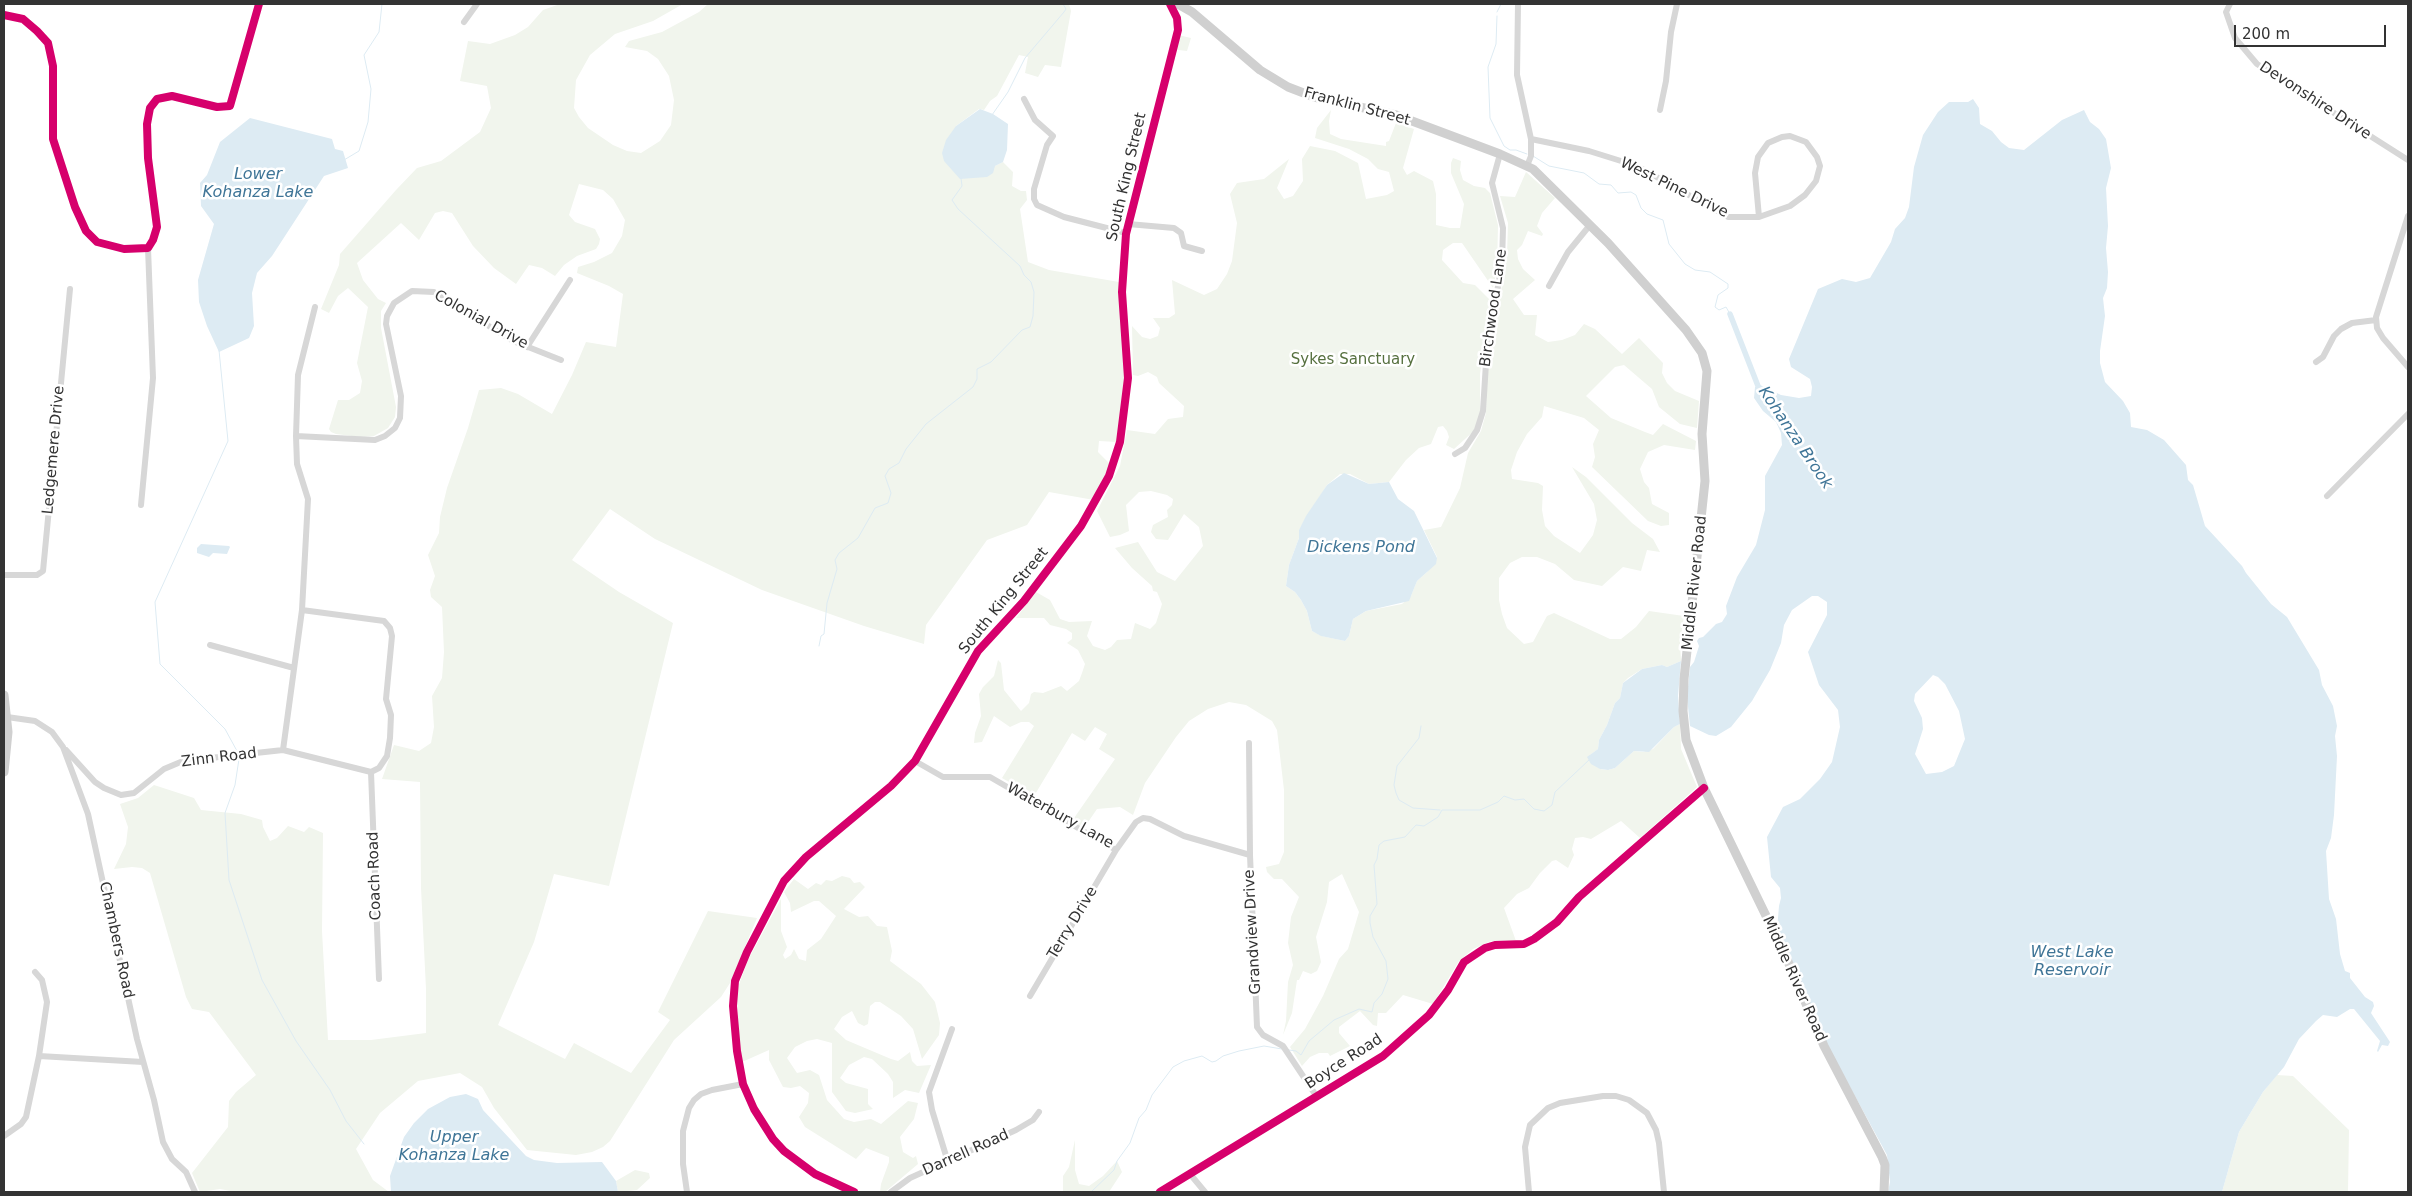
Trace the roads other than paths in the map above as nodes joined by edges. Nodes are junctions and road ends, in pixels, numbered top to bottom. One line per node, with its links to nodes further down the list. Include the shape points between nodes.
1 (259, 4): 22 (street, via 230,106 217,107 172,96 157,100 150,108 148,158 157,227)
2 (479, 4): 10 (street)
3 (1170, 4): 19 (street, South King Street, via 1177,18 1178,30)
4 (1178, 4): 8 (main road, Franklin Street)
5 (1518, 4): 13 (street, via 1517,75)
6 (1677, 4): 12 (street)
7 (2230, 4): 15 (street, Devonshire Drive, via 2226,12 2230,28 2250,58)
8 (1190, 6): 14 (main road, Franklin Street, via 1250,63 1288,87 1314,97 1396,115)
9 (4, 15): 22 (street, via 23,20 48,44 53,66 53,139 74,207 86,231 97,242 109,247)
10 (464, 22)
11 (1024, 99): 21 (street, via 1036,120 1053,136 1047,145 1034,189 1037,205 1064,216)
12 (1660, 110)
13 (1531, 138): 16 (street); 18 (street, West Pine Drive, via 1590,151 1636,166 1728,217)
14 (1500, 154): 16 (main road, Franklin Street); 35 (street, Birchwood Lane, via 1492,183 1504,245 1487,347 1484,411 1465,448)
15 (2408, 160)
16 (1528, 163): 20 (main road, Middle River Road)
17 (2408, 216): 28 (street)
18 (1759, 217): 18 (street, West Pine Drive, via 1755,173 1763,148 1782,136 1806,142 1818,157 1820,166 1816,181 1790,206)
19 (1128, 224): 21 (street, South King Street); 23 (street, via 1174,228 1181,233 1184,246)
20 (1590, 225): 25 (street, via 1568,252); 50 (main road, Middle River Road, via 1686,330 1706,362 1702,434 1705,489 1683,698 1686,740)
21 (1126, 232): 47 (street, South King Street, via 1122,292 1128,378 1120,442 1114,463 1081,526 1024,601 978,651)
22 (148, 248): 37 (street, via 153,378)
23 (1202, 251)
24 (570, 280): 29 (street)
25 (1549, 286)
26 (70, 289): 38 (street, Ledgemere Drive, via 43,571 37,575)
27 (315, 306): 34 (street, via 298,375)
28 (2376, 320): 31 (street, via 2352,323 2340,329 2323,357); 32 (street, via 2383,338)
29 (527, 347): 30 (street, Colonial Drive); 34 (street, Colonial Drive, via 493,331 434,292 412,291 394,304 386,324 401,396 400,418 395,428 376,440)
30 (561, 360)
31 (2316, 362)
32 (2408, 367)
33 (2408, 414): 36 (street)
34 (296, 436): 39 (street, via 297,464 308,499)
35 (1455, 454)
36 (2328, 496)
37 (141, 505)
38 (4, 575)
39 (302, 610): 41 (street); 49 (street, via 384,621 390,628 386,699 390,738 387,756 379,768)
40 (210, 645): 41 (street)
41 (294, 668): 46 (street)
42 (4, 694): 43 (main road)
43 (7, 717): 45 (street, Chambers Road, via 35,721 52,732); 48 (main road)
44 (1250, 743): 52 (street, Grandview Drive)
45 (63, 747): 46 (street, Zinn Road, via 95,782 120,794 134,793 164,769 183,761); 58 (street, Chambers Road, via 88,814)
46 (283, 750): 49 (street, Zinn Road)
47 (915, 761): 51 (street, Waterbury Lane, via 943,777 990,778); 59 (street, South King Street, via 891,786 796,866 772,901 740,966 733,994 734,1028)
48 (4, 772)
49 (371, 772): 54 (street, Coach Road)
50 (1704, 788): 60 (street, Boyce Road, via 1579,898 1557,922 1524,944 1495,945 1478,951 1464,962 1429,1015 1395,1046); 73 (main road, Middle River Road, via 1786,957 1824,1046 1882,1157)
51 (1116, 850): 52 (street, Waterbury Lane, via 1136,822 1143,818 1184,836); 55 (street, Terry Drive)
52 (1250, 855): 60 (street, Grandview Drive, via 1257,1027 1283,1046)
53 (35, 972): 57 (street, via 42,980 47,1002)
54 (379, 979)
55 (1030, 996)
56 (952, 1029): 63 (street, via 929,1092)
57 (39, 1056): 58 (street); 62 (street, via 26,1117)
58 (143, 1062): 65 (street, Chambers Road, via 163,1142)
59 (743, 1084): 66 (street, via 707,1092 694,1100 689,1108 683,1131 682,1164); 67 (street, South King Street, via 762,1124 784,1151 815,1174)
60 (1317, 1096): 64 (street, Boyce Road)
61 (1039, 1112): 63 (street, Darrell Road, via 1033,1120 1016,1130)
62 (4, 1137)
63 (947, 1159): 68 (street, Darrell Road)
64 (1190, 1174): 69 (street, Boyce Road); 70 (street)
65 (195, 1192)
66 (686, 1192)
67 (854, 1192)
68 (891, 1192)
69 (1160, 1192)
70 (1206, 1192)
71 (1529, 1192): 72 (street, via 1525,1147 1530,1125 1548,1108 1577,1099 1616,1096 1629,1100 1646,1113 1656,1130)
72 (1664, 1192)
73 (1884, 1192)

